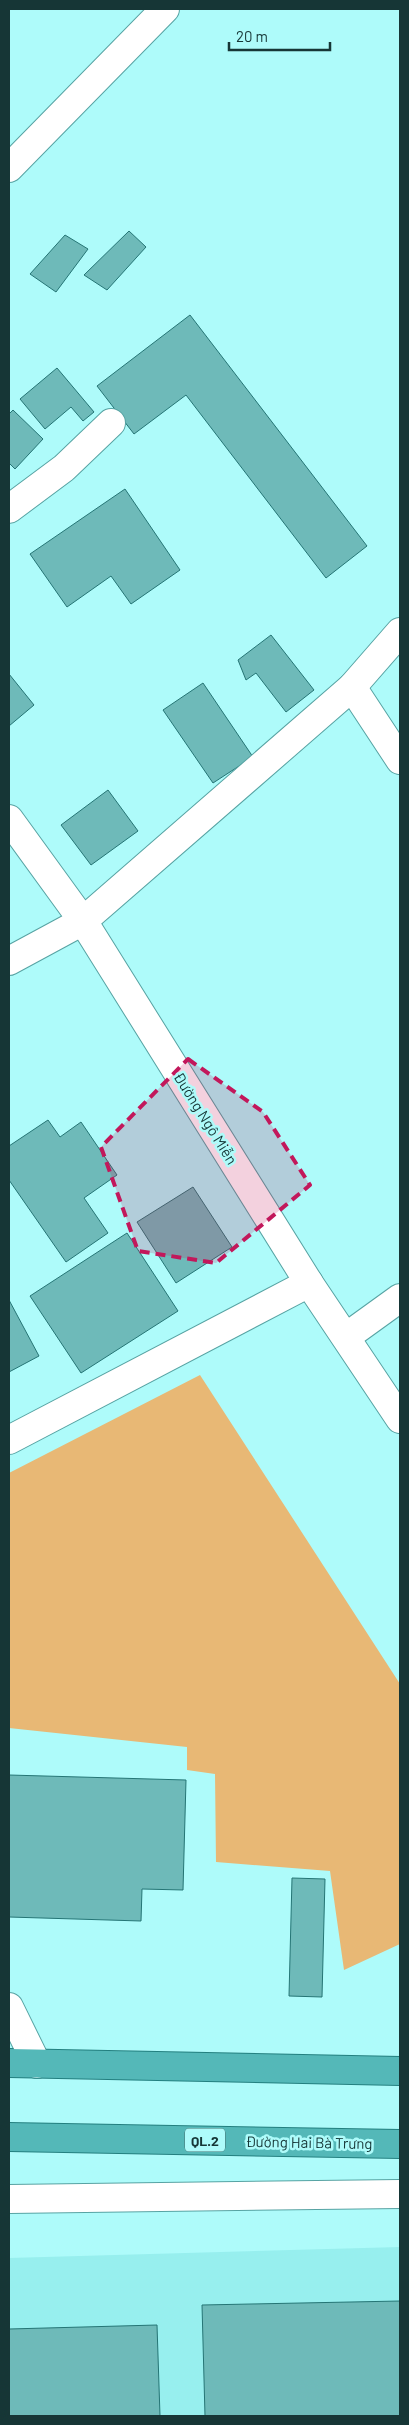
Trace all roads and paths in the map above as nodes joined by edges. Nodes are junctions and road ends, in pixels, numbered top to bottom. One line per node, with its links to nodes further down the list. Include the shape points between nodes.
1 (165, 9): 2 (street)
2 (9, 168)
3 (111, 422): 4 (street, via 64,468)
4 (9, 509)
5 (400, 632): 6 (street)
6 (352, 687): 7 (street); 9 (street)
7 (400, 760)
8 (9, 819): 9 (street, Đường Ngô Miễn)
9 (83, 920): 10 (street); 11 (street, Đường Ngô Miễn)
10 (9, 961)
11 (309, 1283): 13 (street, Đường Ngô Miễn); 15 (street)
12 (400, 1298): 13 (street)
13 (346, 1337): 14 (street, Đường Ngô Miễn)
14 (400, 1418)
15 (9, 1440)
16 (9, 2007): 18 (street)
17 (9, 2063): 18 (highway)
18 (37, 2064): 19 (highway)
19 (400, 2071)
20 (9, 2137): 21 (highway, Đường Hai Bà Trưng / QL.2)
21 (400, 2144)
22 (400, 2194): 23 (street)
23 (9, 2199)

